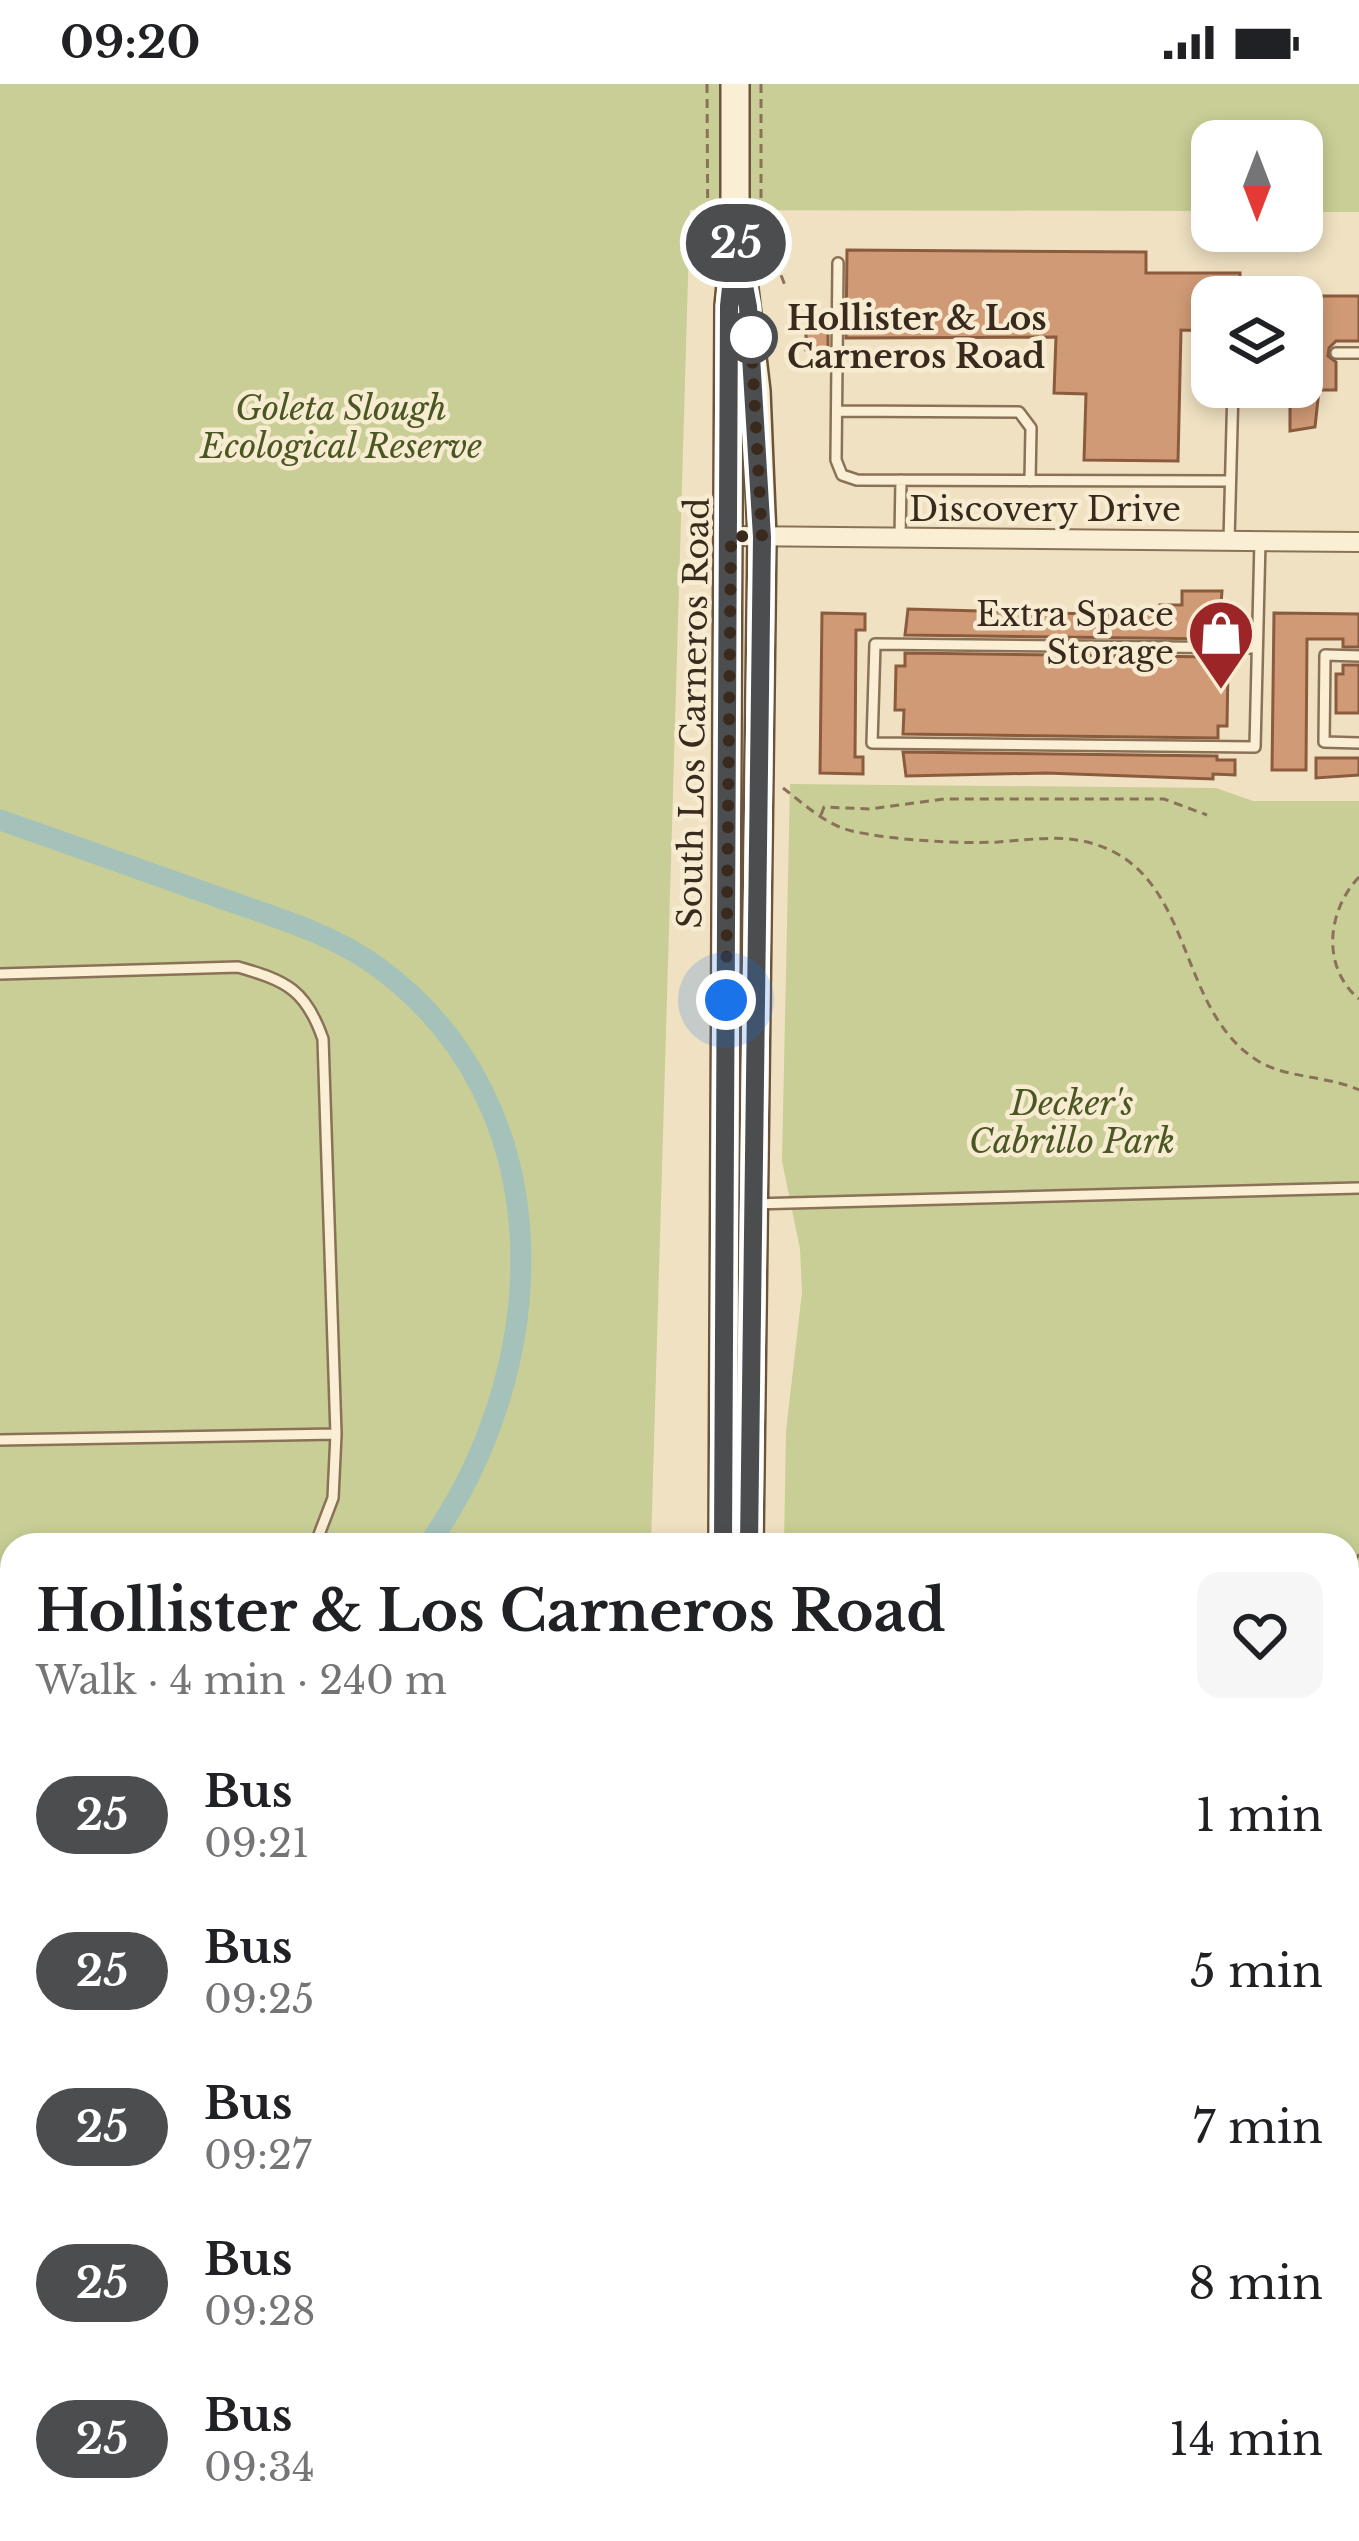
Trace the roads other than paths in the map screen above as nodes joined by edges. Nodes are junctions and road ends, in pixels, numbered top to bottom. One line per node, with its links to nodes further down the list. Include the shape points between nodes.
1 (735, 84): 2 (main road, South Los Carneros Road)
2 (736, 242): 11 (main road, South Los Carneros Road); 12 (main road, South Los Carneros Road, via 748,307)
3 (838, 263): 7 (lane)
4 (1336, 353): 5 (lane)
5 (1359, 353)
6 (1232, 408): 10 (lane)
7 (837, 411): 8 (lane, via 842,476); 9 (lane, via 1019,412 1031,428)
8 (902, 480): 9 (lane); 13 (lane)
9 (1030, 481): 10 (lane)
10 (1230, 481): 14 (lane)
11 (731, 536): 12 (street, Discovery Drive); 26 (main road, South Los Carneros Road)
12 (762, 537): 13 (street, Discovery Drive); 22 (main road, South Los Carneros Road)
13 (900, 538): 14 (street, Discovery Drive)
14 (1229, 541): 15 (street, Discovery Drive)
15 (1260, 541): 16 (street, Discovery Drive); 17 (lane)
16 (1359, 542)
17 (1258, 648): 17 (lane, via 1255,748 872,743 875,644)
18 (1359, 656): 19 (lane, via 1325,655 1324,742)
19 (1359, 743)
20 (0, 974): 23 (lane, via 238,968 276,978 311,1003 323,1039)
21 (1359, 1188): 22 (lane)
22 (755, 1204): 27 (main road, South Los Carneros Road)
23 (336, 1434): 24 (lane); 25 (lane, via 333,1498)
24 (0, 1440)
25 (320, 1533)
26 (723, 1533)
27 (749, 1533)

